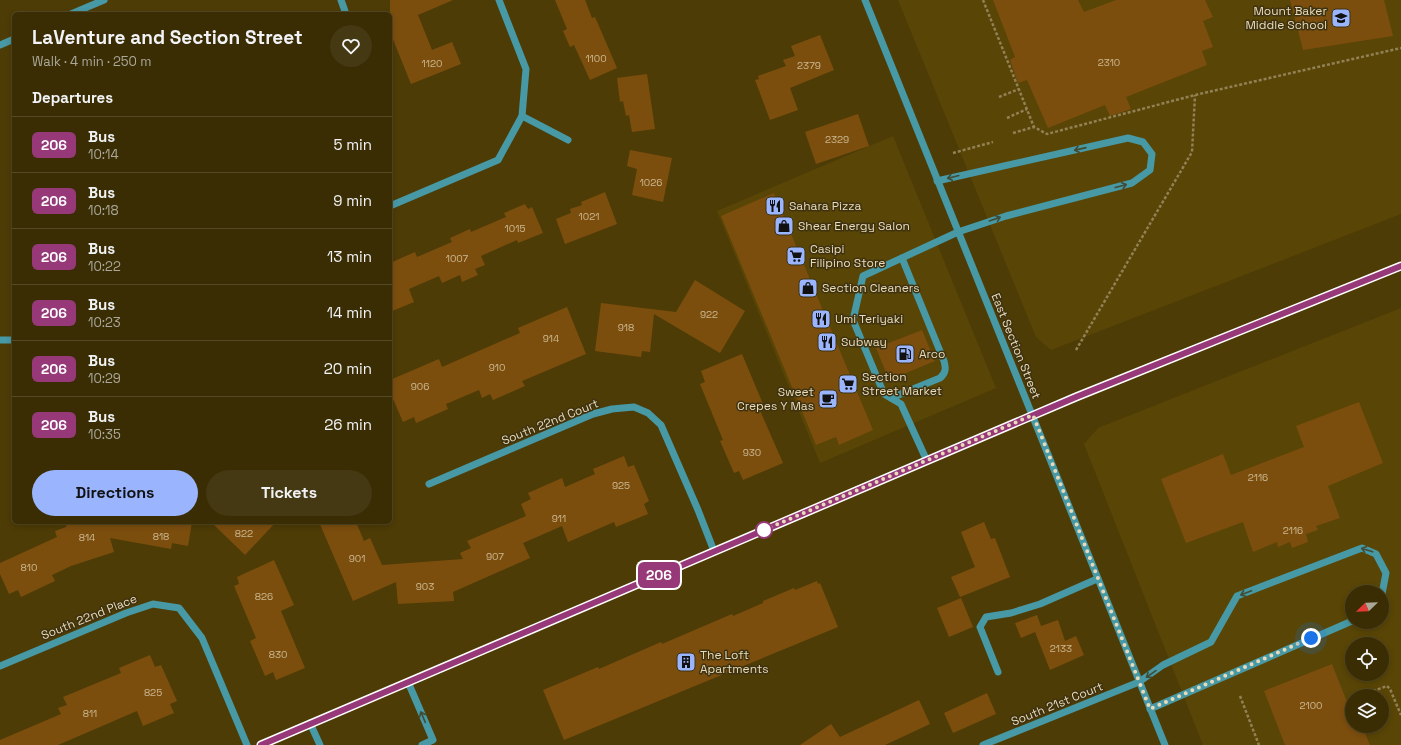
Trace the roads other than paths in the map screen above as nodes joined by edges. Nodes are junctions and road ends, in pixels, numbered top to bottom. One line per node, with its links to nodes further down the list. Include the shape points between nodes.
1 (104, 0): 5 (street)
2 (341, 0): 6 (street)
3 (499, 0): 9 (street, via 526,69)
4 (865, 0): 11 (street, East Section Street)
5 (76, 12)
6 (345, 12)
7 (12, 40): 8 (street)
8 (0, 45)
9 (522, 116): 10 (street); 12 (street, via 498,160)
10 (568, 140)
11 (937, 181): 13 (street, East Section Street); 13 (street, one-way to 11, via 1006,216 1132,183 1150,170 1152,154 1143,142 1128,138)
12 (392, 205)
13 (958, 232): 14 (street); 19 (street, East Section Street)
14 (902, 258): 18 (street, via 863,276 853,320 884,394); 18 (street, via 946,368 940,378)
15 (1401, 266): 19 (street)
16 (0, 340): 17 (street)
17 (12, 340)
18 (891, 398): 20 (street, via 901,404)
19 (1033, 415): 20 (street); 23 (street, East Section Street)
20 (927, 461): 22 (street)
21 (429, 484): 22 (street, South 22nd Court, via 592,414 634,407 648,413 661,425)
22 (714, 551): 28 (street)
23 (1097, 579): 27 (street, via 1012,614 986,617 980,627); 29 (street, East Section Street)
24 (1384, 585): 29 (street, South 21st Court, one-way to 29, via 1386,573 1376,554 1362,548 1237,596 1211,642 1163,666)
25 (1345, 624): 30 (street)
26 (0, 666): 32 (street, South 22nd Place, via 126,612 153,604 179,608 202,638)
27 (998, 672)
28 (408, 682): 31 (street); 35 (street, one-way to 28, via 433,740)
29 (1139, 682): 30 (street, East Section Street); 36 (street, South 21st Court)
30 (1150, 709): 37 (street, East Section Street)
31 (310, 723): 33 (street); 34 (street)
32 (247, 745)
33 (261, 745)
34 (320, 745)
35 (422, 745)
36 (984, 745)
37 (1165, 745)

